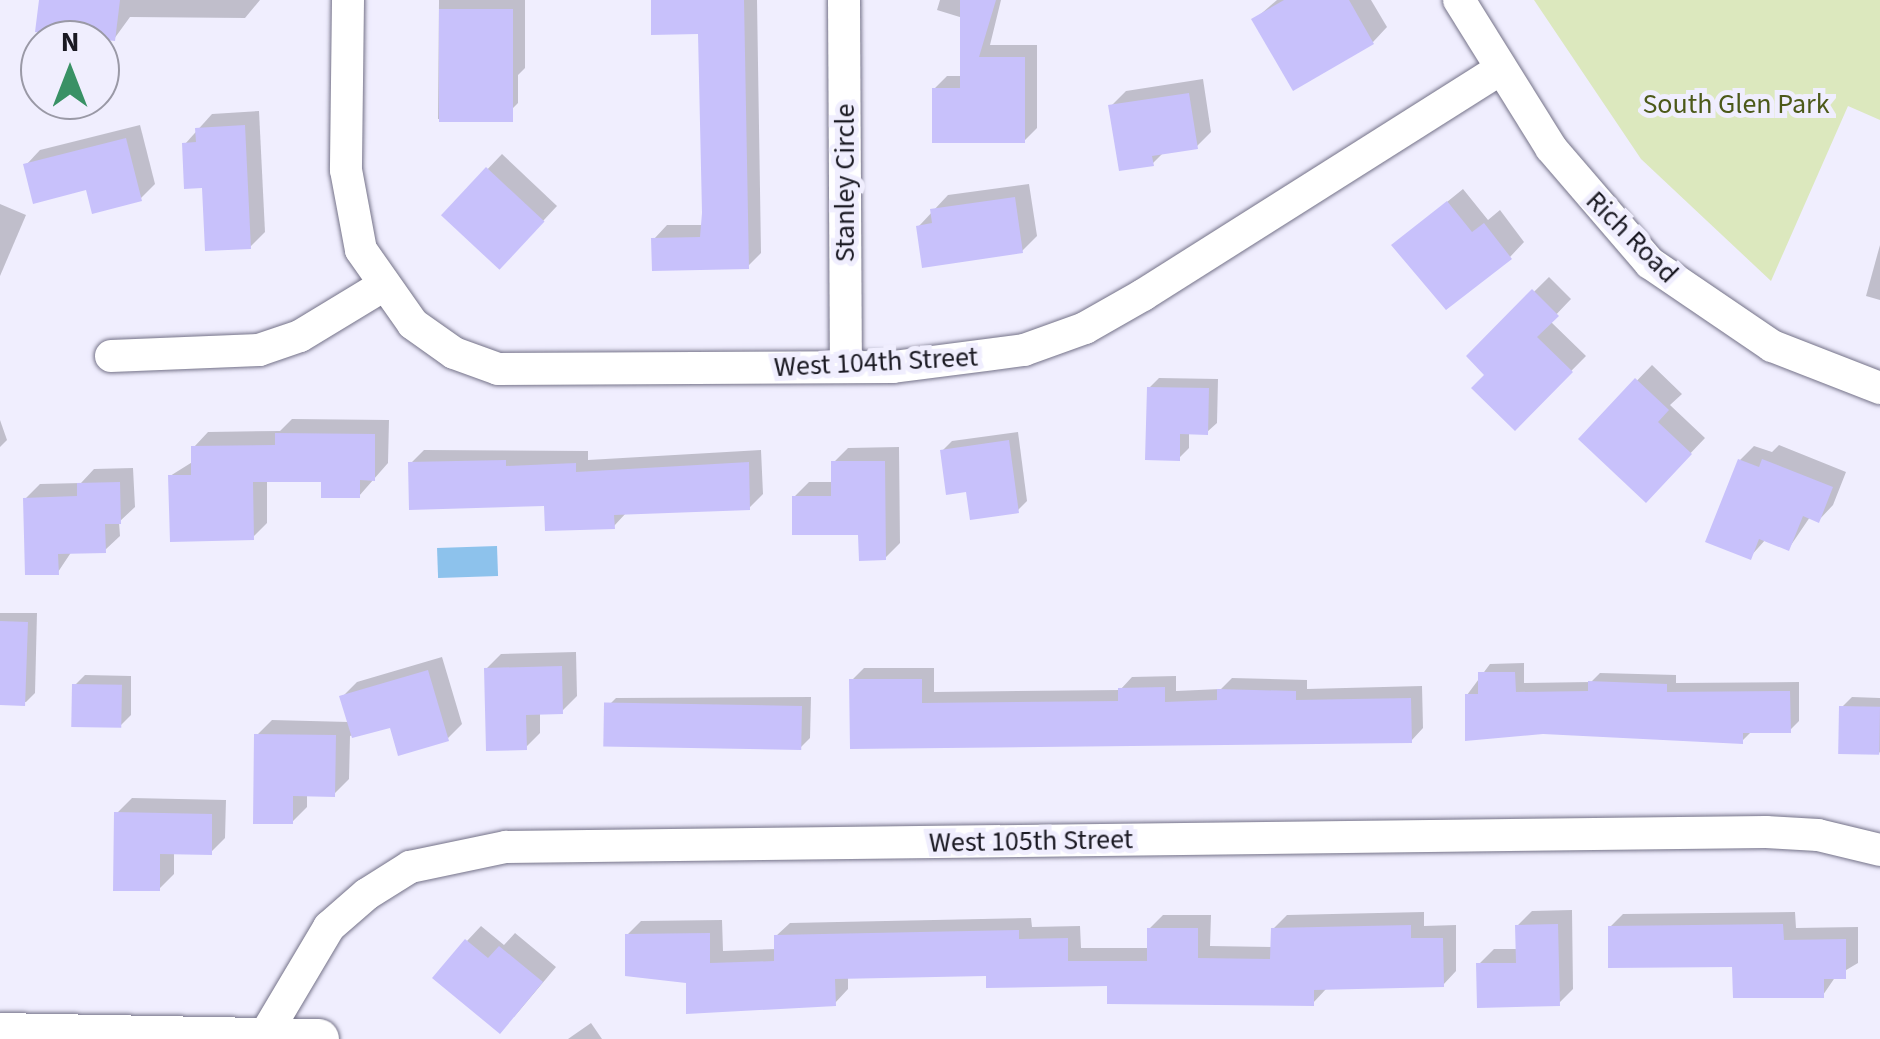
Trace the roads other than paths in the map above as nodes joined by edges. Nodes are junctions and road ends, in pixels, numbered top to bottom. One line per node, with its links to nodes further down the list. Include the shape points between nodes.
1 (348, 0): 5 (street, West 104th Street, via 349,212)
2 (844, 0): 7 (street, Stanley Circle)
3 (1459, 0): 4 (street, Rich Road)
4 (1501, 68): 7 (street, West 104th Street, via 1085,328 960,363); 8 (street, Rich Road, via 1551,148 1650,262 1772,346)
5 (381, 287): 6 (street, via 300,336 259,350); 7 (street, West 104th Street, via 413,324 454,352 498,368)
6 (110, 356)
7 (846, 367)
8 (1880, 388)
9 (1880, 850): 11 (street, West 105th Street, via 1818,835 1766,832 506,847 410,867 367,894 328,927)
10 (0, 1033): 11 (street)
11 (264, 1035): 12 (street)
12 (319, 1039)

